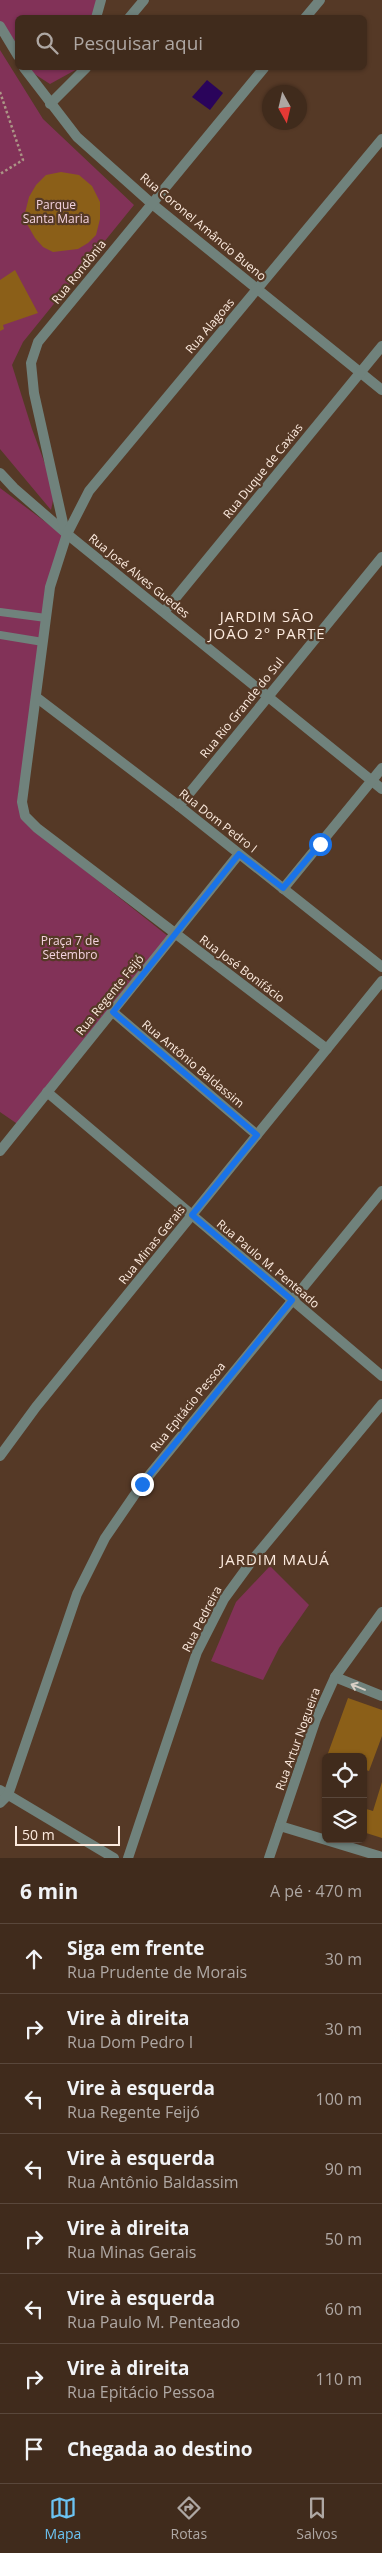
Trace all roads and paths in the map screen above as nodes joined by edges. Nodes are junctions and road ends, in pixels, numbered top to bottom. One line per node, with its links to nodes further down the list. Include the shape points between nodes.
1 (101, 0): 4 (street)
2 (144, 0): 5 (street)
3 (320, 0): 6 (street)
4 (97, 15)
5 (132, 15)
6 (308, 15)
7 (0, 26): 8 (street)
8 (15, 51)
9 (25, 70): 13 (street, Rua Coronel Amâncio Bueno)
10 (82, 70): 13 (street)
11 (262, 70): 16 (street, Rua Rondônia)
12 (0, 92): 15 (path, via 23,160)
13 (50, 104): 16 (street, Rua Coronel Amâncio Bueno, via 77,137)
14 (382, 139): 17 (street, Rua Alagoas)
15 (0, 174)
16 (151, 203): 17 (street, Rua Coronel Amâncio Bueno); 22 (street, Rua Rondônia, via 38,342 32,364 34,394)
17 (257, 288): 19 (street, Rua Coronel Amâncio Bueno); 22 (street, Rua Alagoas, via 89,491)
18 (382, 346): 19 (street, Rua Duque de Caxias)
19 (360, 372): 20 (street, Rua Coronel Amâncio Bueno); 25 (street, Rua Duque de Caxias)
20 (382, 390)
21 (0, 473): 22 (street, Rua José Alves Guedes)
22 (66, 533): 25 (street, Rua José Alves Guedes); 26 (street, Rua Alagoas, via 50,587)
23 (382, 557): 30 (street, Rua Rio Grande do Sul)
24 (0, 612): 26 (lane)
25 (164, 612): 30 (street, Rua José Alves Guedes)
26 (46, 618): 28 (street, Rua Alagoas)
27 (0, 635): 28 (lane)
28 (43, 642): 29 (street, Rua Alagoas)
29 (36, 697): 34 (street, Rua Dom Pedro I); 35 (street, Rua Alagoas, via 22,802)
30 (268, 697): 32 (street, Rua José Alves Guedes); 34 (street, Rua Rio Grande do Sul)
31 (382, 768): 32 (street)
32 (372, 781): 33 (street, Rua José Alves Guedes); 37 (street)
33 (382, 789)
34 (179, 806): 36 (street, Rua Dom Pedro I)
35 (26, 816): 38 (street, Rua José Bonifácio, via 37,828)
36 (239, 854): 37 (street, Rua Dom Pedro I); 38 (street, Rua Regente Feijó)
37 (283, 888): 39 (street, Rua Dom Pedro I)
38 (176, 934): 41 (street, Rua Regente Feijó); 42 (street, Rua José Bonifácio)
39 (382, 967)
40 (382, 981): 42 (street, Rua Minas Gerais)
41 (113, 1012): 43 (street, Rua Regente Feijó); 44 (street, Rua Antônio Baldassim)
42 (327, 1049): 44 (street, Rua Minas Gerais)
43 (47, 1092): 45 (street, Rua Regente Feijó); 47 (street, Rua Paulo M. Penteado)
44 (257, 1135): 47 (street, Rua Minas Gerais)
45 (0, 1151)
46 (382, 1191): 48 (street, Rua Epitácio Pessoa)
47 (192, 1215): 48 (street, Rua Paulo M. Penteado); 51 (street, Rua Minas Gerais, via 36,1406)
48 (292, 1300): 49 (street, Rua Paulo M. Penteado); 55 (street, Rua Epitácio Pessoa, via 142,1484 105,1538 77,1594)
49 (382, 1376)
50 (382, 1404): 60 (street, Rua Pedreira, via 254,1558 224,1599 197,1652)
51 (0, 1456)
52 (382, 1612): 53 (street, Rua Artur Nogueira)
53 (335, 1677): 54 (street, one-way to 53); 57 (street, Rua Artur Nogueira, via 316,1719)
54 (382, 1696)
55 (4, 1792): 56 (street, Rua Epitácio Pessoa); 59 (street)
56 (0, 1803)
57 (280, 1826): 58 (street); 61 (street, Rua Artur Nogueira)
58 (382, 1856)
59 (114, 1858)
60 (128, 1858)
61 (269, 1858)

